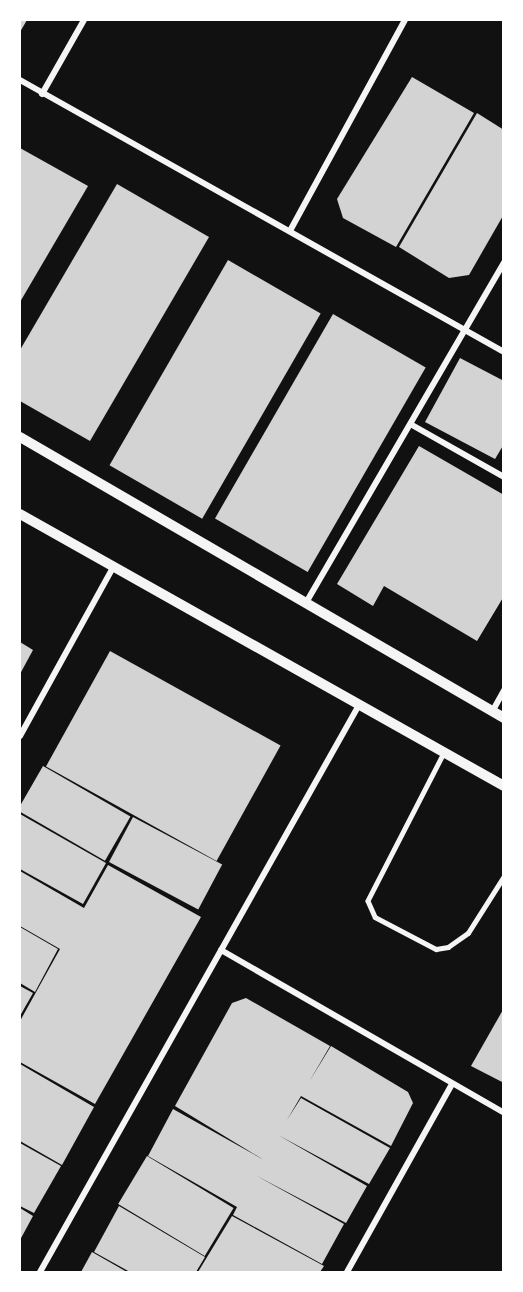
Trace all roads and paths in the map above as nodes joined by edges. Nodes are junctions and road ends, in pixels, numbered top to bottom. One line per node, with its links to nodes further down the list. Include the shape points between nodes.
1 (84, 20): 4 (street)
2 (405, 20): 5 (street)
3 (20, 80): 4 (street)
4 (42, 94): 5 (street)
5 (291, 229): 7 (street)
6 (504, 262): 7 (street)
7 (465, 330): 8 (street); 9 (street)
8 (504, 352)
9 (412, 425): 11 (street); 14 (street)
10 (20, 437): 17 (street)
11 (504, 477)
12 (20, 514): 13 (street)
13 (114, 566): 16 (street); 19 (street)
14 (307, 601)
15 (504, 690): 17 (street)
16 (359, 705): 20 (street); 23 (street)
17 (492, 712): 18 (street)
18 (504, 718)
19 (20, 736)
20 (444, 753): 21 (street); 22 (lane, via 368,901 375,917 436,949 448,947 468,933)
21 (504, 786)
22 (504, 876)
23 (221, 950): 24 (street); 26 (street)
24 (452, 1084): 25 (street); 27 (street)
25 (504, 1113)
26 (40, 1272)
27 (347, 1272)

